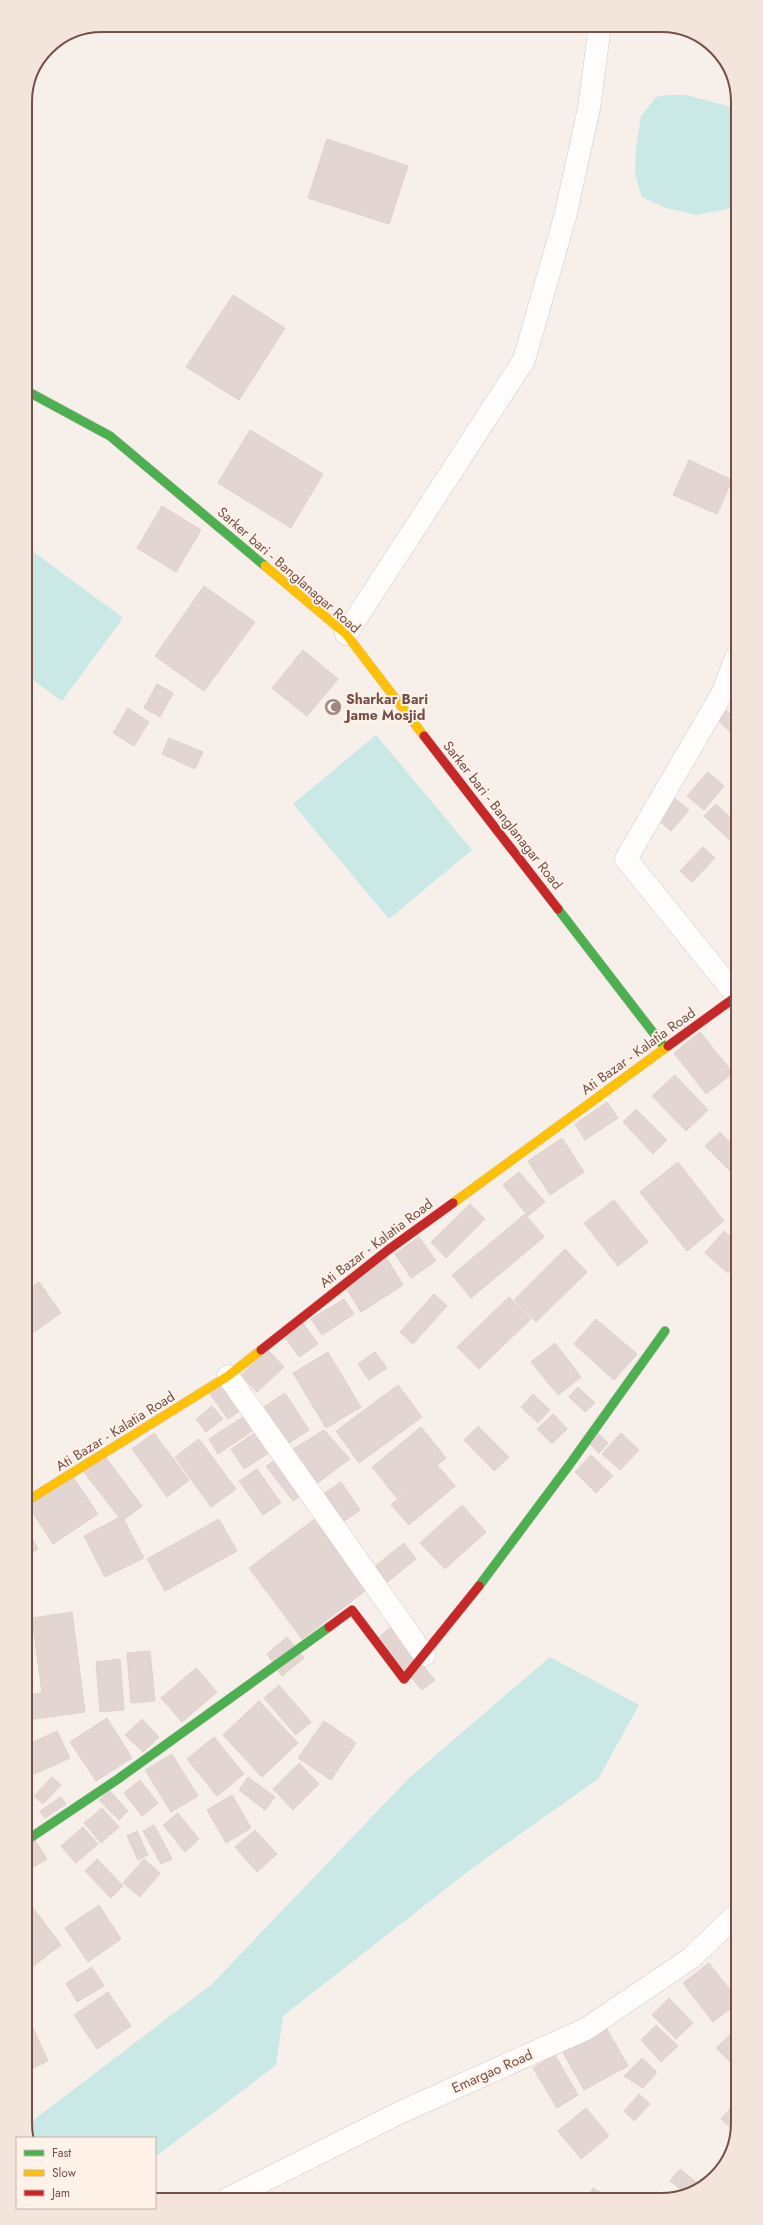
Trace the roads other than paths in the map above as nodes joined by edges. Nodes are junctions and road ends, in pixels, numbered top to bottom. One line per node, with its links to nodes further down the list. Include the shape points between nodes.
1 (599, 32): 3 (street, via 589,108 565,217 524,360)
2 (32, 393): 3 (street, Sarker bari - Banglanagar Road, via 110,436)
3 (346, 634): 7 (street, Sarker bari - Banglanagar Road)
4 (731, 670): 5 (street, via 723,692 626,859)
5 (731, 989)
6 (731, 1000): 7 (street, Ati Bazar - Kalatia Road)
7 (665, 1048): 9 (street, Ati Bazar - Kalatia Road, via 388,1250)
8 (665, 1331): 11 (street, via 587,1442 472,1597)
9 (228, 1376): 10 (street, Ati Bazar - Kalatia Road); 11 (street)
10 (32, 1499)
11 (424, 1655): 12 (street, via 404,1679 352,1610 118,1779)
12 (32, 1837)
13 (731, 1920): 14 (street, Emargao Road, via 691,1958 586,2029 400,2113)
14 (243, 2193)

